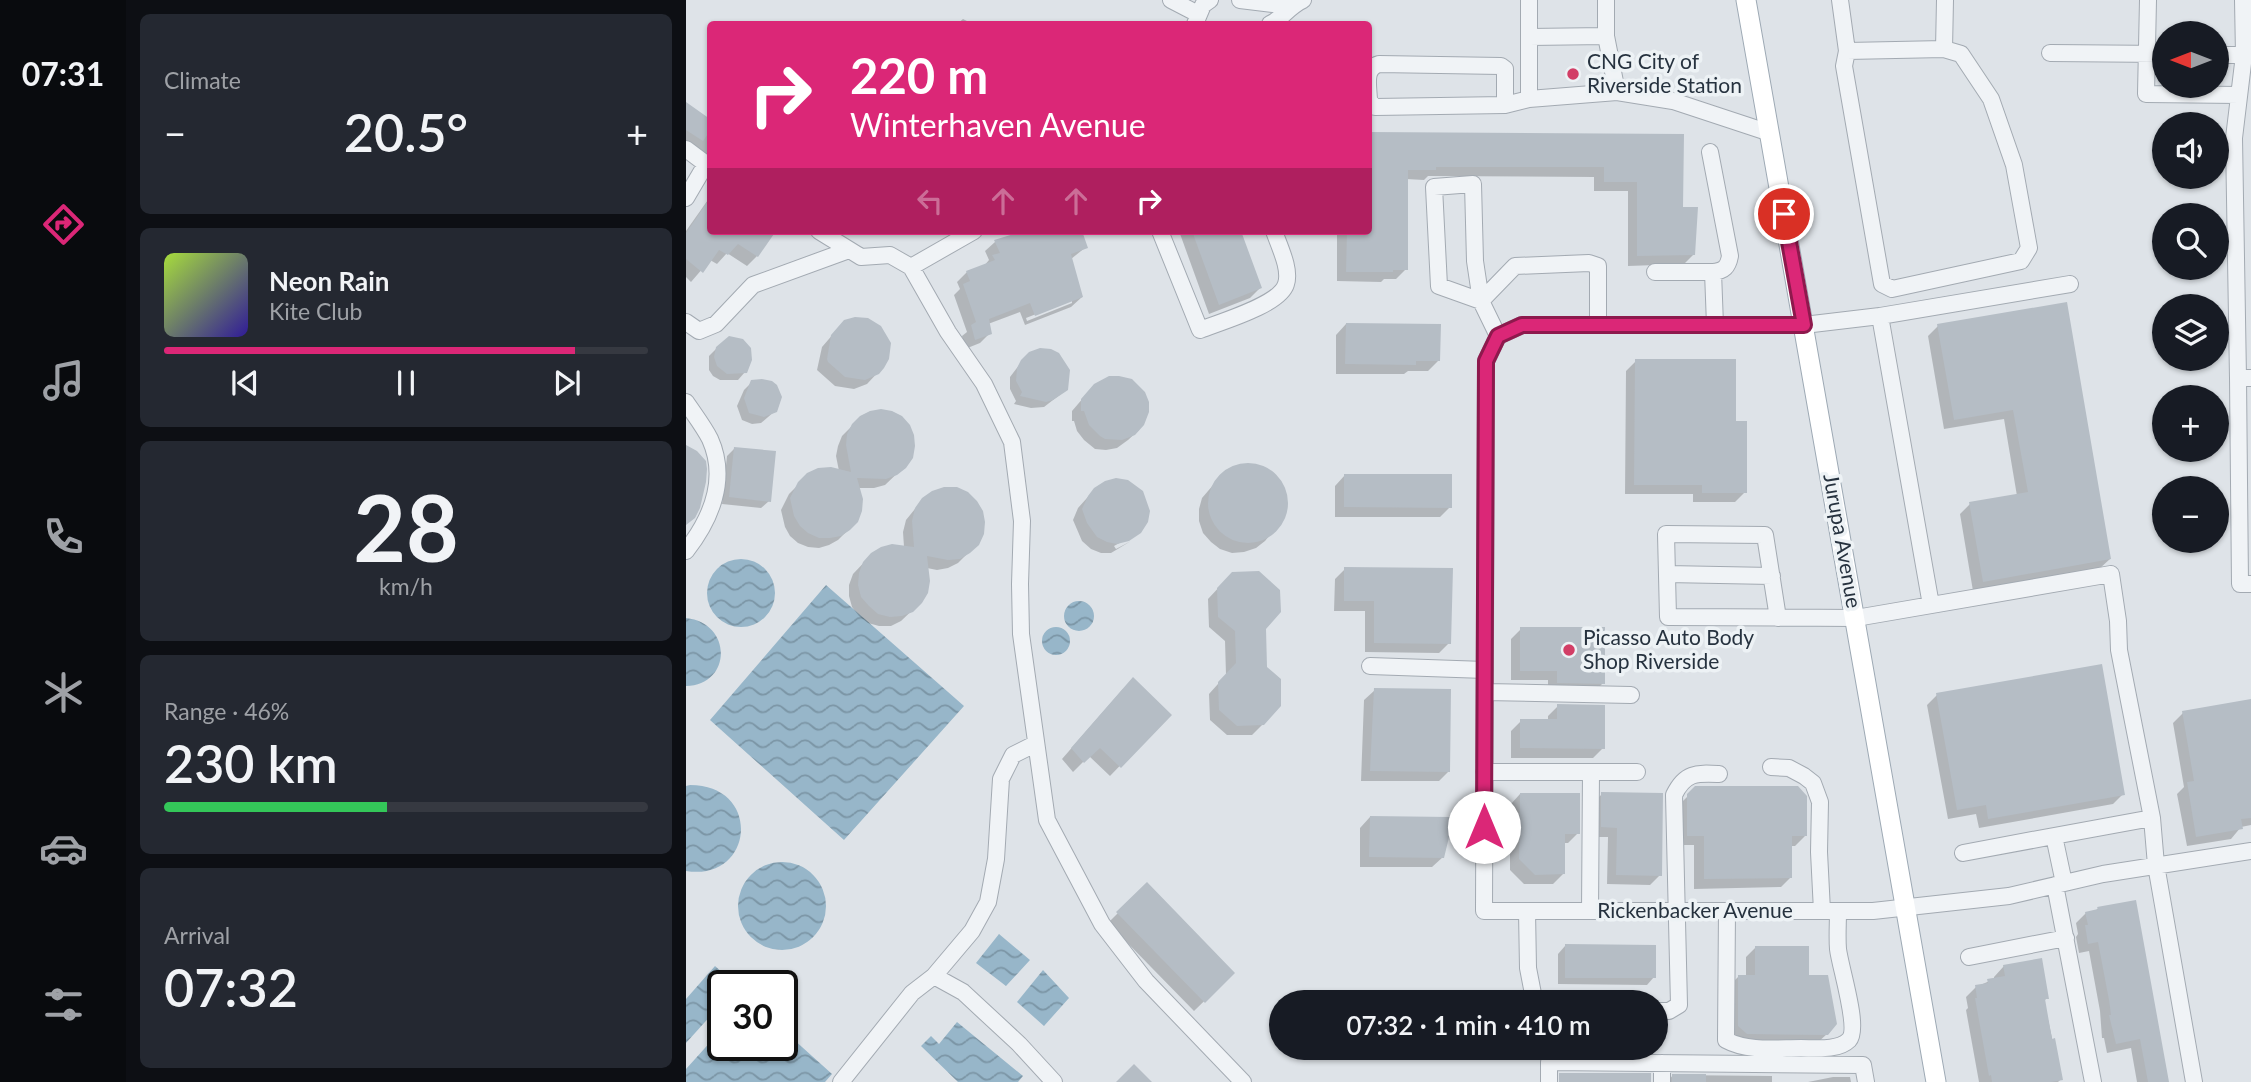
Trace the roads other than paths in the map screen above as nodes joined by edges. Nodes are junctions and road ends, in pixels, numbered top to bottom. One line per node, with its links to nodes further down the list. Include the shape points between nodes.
1 (1171, 0): 12 (street)
2 (1210, 0): 12 (street)
3 (1240, 0): 11 (street)
4 (1529, 0): 15 (street)
5 (1606, 0): 14 (street)
6 (1746, 0): 28 (main road, Jurupa Avenue)
7 (1840, 0): 17 (street)
8 (1945, 0): 16 (street)
9 (2148, 0): 19 (street)
10 (2243, 0): 21 (street)
11 (1297, 3): 13 (street)
12 (1197, 19)
13 (1276, 21)
14 (1606, 36): 15 (street); 23 (street)
15 (1529, 37): 25 (street)
16 (1944, 50): 17 (street); 17 (street, via 1961,54 1991,99 2014,165 2029,248 2021,261 1892,289 1882,284 1844,66)
17 (1847, 51)
18 (2050, 53): 19 (street)
19 (2147, 54): 20 (street); 24 (street, via 2146,94)
20 (2152, 54)
21 (2247, 55): 24 (street)
22 (1372, 66): 27 (street, via 1501,66)
23 (1617, 92): 25 (street); 28 (street, via 1673,101)
24 (2239, 95): 50 (street, via 2234,138)
25 (1529, 99): 27 (street)
26 (1372, 104): 27 (street)
27 (1505, 105)
28 (1770, 133): 48 (main road, Jurupa Avenue)
29 (686, 149): 31 (street)
30 (1710, 152): 41 (street, via 1730,256 1722,271)
31 (707, 164)
32 (707, 166): 33 (street)
33 (686, 198)
34 (825, 235): 38 (street)
35 (967, 235): 39 (street)
36 (1162, 235): 37 (street, via 1200,330 1280,295 1287,273)
37 (1275, 235)
38 (849, 250): 39 (street, via 861,257 890,255); 45 (street, via 753,285 716,324 699,331)
39 (911, 267): 63 (street, via 984,384 1012,443 1022,521 1021,634)
40 (1656, 272): 41 (street)
41 (1713, 272): 47 (street)
42 (2070, 284): 44 (street)
43 (1481, 301): 43 (street, via 1473,184 1434,187 1439,286); 46 (street, via 1515,266 1589,263 1598,266); 49 (street)
44 (1880, 316): 48 (street); 56 (street)
45 (686, 322)
46 (1598, 325): 47 (street); 49 (street, via 1522,325)
47 (1715, 325): 48 (street)
48 (1804, 325): 58 (main road, Jurupa Avenue)
49 (1498, 336): 60 (street, via 1486,361)
50 (2245, 378): 55 (street, via 2240,584)
51 (686, 402): 52 (street, via 710,439 719,467 702,530)
52 (686, 551)
53 (1667, 574): 54 (street); 54 (street, via 1666,534 1765,535); 57 (street, via 1668,617)
54 (1772, 576): 57 (street)
55 (2251, 584)
56 (1931, 605): 58 (street); 69 (street, via 2111,574 2119,650)
57 (1778, 618): 58 (street)
58 (1856, 618): 75 (main road, Jurupa Avenue)
59 (1370, 666): 60 (street)
60 (1485, 670): 61 (street)
61 (1485, 692): 62 (street); 65 (street)
62 (1631, 695)
63 (1035, 744): 83 (street, via 1013,755 1001,779 988,902 972,931); 90 (street, via 1047,820 1102,924 1146,981)
64 (1771, 767): 80 (street, via 1789,768 1813,783 1820,802 1820,873)
65 (1484, 772): 66 (street); 76 (street, Rickenbacker Avenue, via 1484,911)
66 (1591, 772): 67 (street); 77 (street)
67 (1637, 772)
68 (1719, 774): 78 (street, via 1695,773 1681,782 1674,795)
69 (2152, 818): 70 (street); 73 (street)
70 (2054, 836): 72 (street); 74 (street)
71 (2251, 851): 73 (street, Rickenbacker Avenue)
72 (1963, 853)
73 (2157, 866): 74 (street, Rickenbacker Avenue); 97 (street)
74 (2060, 884): 75 (street, Rickenbacker Avenue, via 2009,896); 81 (street)
75 (1906, 908): 80 (street, Rickenbacker Avenue); 95 (main road, Jurupa Avenue)
76 (1527, 911): 77 (street, Rickenbacker Avenue); 84 (street)
77 (1590, 911): 78 (street, Rickenbacker Avenue)
78 (1677, 911): 79 (street, Rickenbacker Avenue); 85 (street, via 1679,1005)
79 (1727, 911): 80 (street, Rickenbacker Avenue); 80 (street, via 1726,1040 1738,1047 1776,1048 1827,1048 1851,1037 1852,1021)
80 (1830, 911)
81 (2066, 938): 82 (street); 96 (street)
82 (1969, 957)
83 (934, 976): 88 (street, via 912,993); 89 (street, via 963,992)
84 (1532, 990)
85 (1668, 1011)
86 (1662, 1063): 87 (street); 91 (street, via 1549,1062); 92 (street)
87 (1790, 1064): 93 (street); 94 (street, via 1863,1065)
88 (841, 1082)
89 (1054, 1082)
90 (1242, 1082)
91 (1549, 1082)
92 (1662, 1082)
93 (1793, 1082)
94 (1866, 1082)
95 (1936, 1082)
96 (2093, 1082)
97 (2194, 1082)

